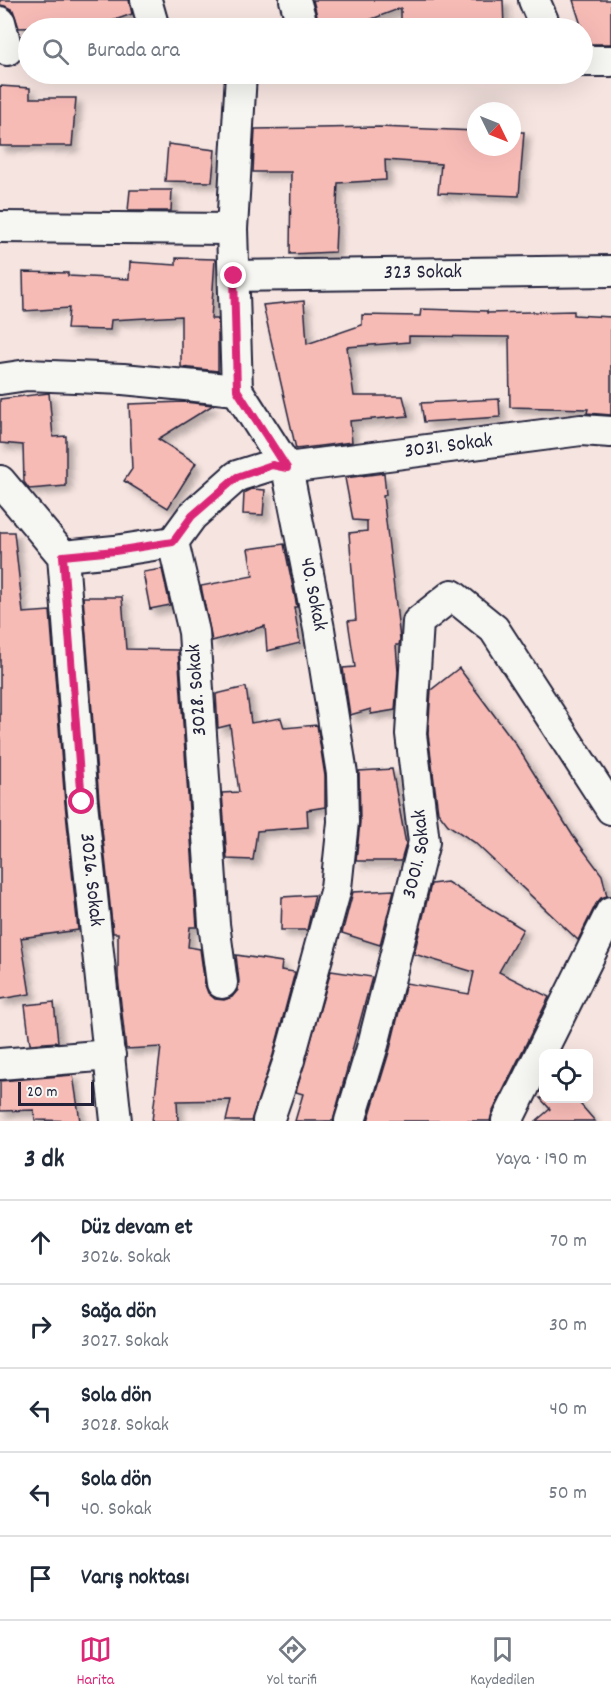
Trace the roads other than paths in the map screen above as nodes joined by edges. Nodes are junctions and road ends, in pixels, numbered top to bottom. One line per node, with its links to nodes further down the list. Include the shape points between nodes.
1 (146, 0): 4 (street)
2 (295, 0): 5 (street)
3 (534, 0): 6 (street)
4 (151, 18)
5 (300, 18)
6 (542, 18)
7 (593, 61): 8 (street)
8 (611, 61)
9 (240, 84): 11 (street)
10 (0, 226): 11 (street)
11 (232, 229): 13 (street)
12 (611, 271): 13 (street, 323 Sokak)
13 (234, 276): 15 (street)
14 (0, 379): 15 (street, via 27,375 123,379)
15 (237, 390): 17 (street, 40. Sokak)
16 (611, 432): 17 (street, 3031. Sokak, via 581,430)
17 (287, 468): 19 (street, via 272,465 237,477 192,516); 27 (street, 40. Sokak, via 319,629 342,774 344,822 336,888 289,1060)
18 (0, 481): 20 (street)
19 (173, 542): 20 (street); 23 (street, 3028. Sokak, via 194,632 214,924)
20 (63, 556): 24 (street, 3026. Sokak, via 82,802)
21 (611, 809): 28 (street, 3001. Sokak, via 494,628 452,595 418,622 411,734 424,842)
22 (611, 912): 29 (street)
23 (222, 983)
24 (110, 1055): 25 (street); 26 (street, 3026. Sokak)
25 (0, 1064)
26 (116, 1121)
27 (268, 1121)
28 (350, 1121)
29 (507, 1121)

